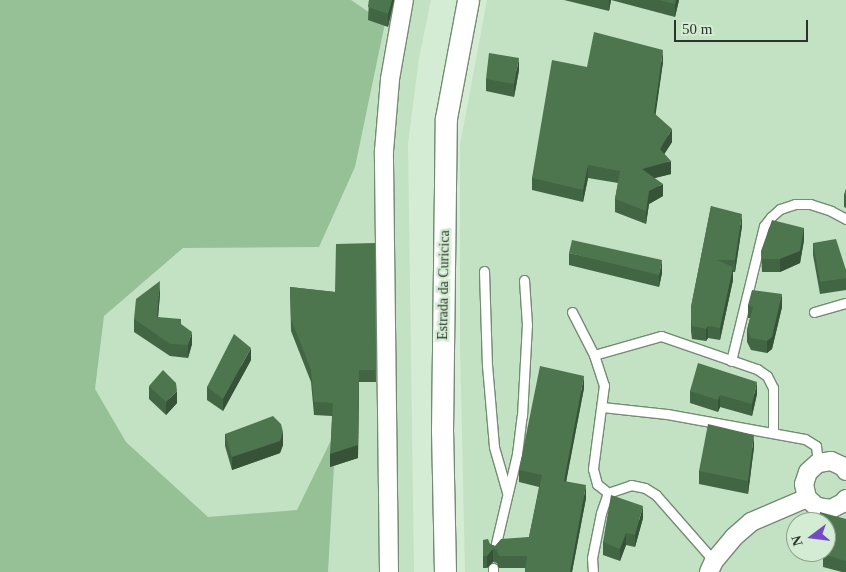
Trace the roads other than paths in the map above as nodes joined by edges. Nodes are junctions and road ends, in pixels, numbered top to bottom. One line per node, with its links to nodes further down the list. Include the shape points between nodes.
1 (404, 0): 21 (street, via 390,79 384,151)
2 (468, 0): 22 (street, Estrada da Curicica, via 446,118 442,432)
3 (846, 219): 10 (lane, via 810,204 780,209 771,217 764,226)
4 (484, 270): 15 (lane, via 494,447)
5 (524, 280): 15 (lane, via 526,325 522,416)
6 (846, 303): 8 (lane)
7 (572, 312): 9 (lane)
8 (814, 312)
9 (594, 355): 10 (lane, via 661,336); 11 (lane, via 604,385)
10 (731, 361): 12 (lane, via 757,369 767,376 773,388)
11 (602, 407): 12 (lane, via 667,414); 16 (lane, via 593,469 597,484)
12 (773, 433): 13 (lane, via 812,442 818,452)
13 (818, 463): 14 (street, via 831,461); 17 (street, via 808,472 804,484)
14 (846, 471)
15 (507, 492): 19 (lane)
16 (608, 493): 20 (lane, via 631,485 656,495); 23 (lane, via 592,558)
17 (807, 498): 18 (street, via 818,507 831,509); 20 (street, via 751,522 734,536)
18 (846, 499)
19 (494, 552)
20 (711, 566)
21 (389, 572)
22 (445, 572)
23 (593, 572)

